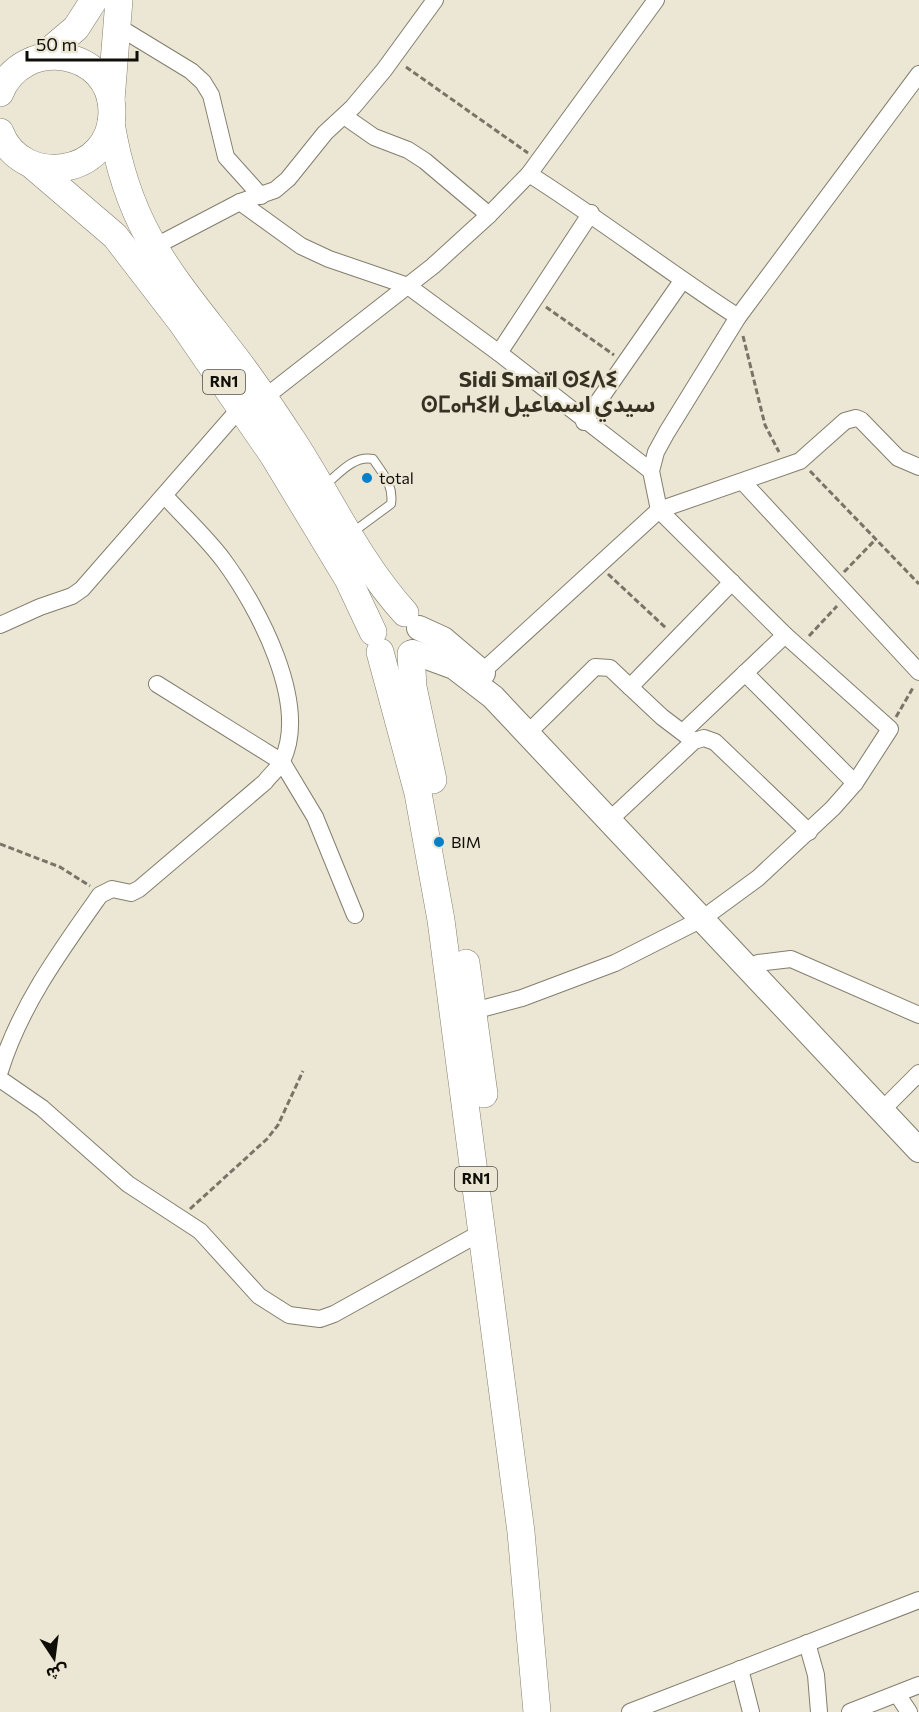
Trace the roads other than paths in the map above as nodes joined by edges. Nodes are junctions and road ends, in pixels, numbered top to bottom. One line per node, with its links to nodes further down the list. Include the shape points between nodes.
1 (94, 0): 5 (main road, via 76,28)
2 (435, 0): 9 (street)
3 (656, 0): 12 (street)
4 (118, 13): 8 (main road, RN1); 13 (street, via 203,82 211,95 226,157)
5 (22, 63): 7 (main road); 8 (main road, RN1, via 65,56 86,64 102,80)
6 (917, 80): 20 (street)
7 (0, 93)
8 (111, 112): 11 (main road, RN1, via 107,134 95,153 76,165 54,170); 17 (main road, RN1, via 125,187)
9 (344, 116): 13 (street, via 288,179); 16 (street, via 374,137 425,161)
10 (2, 139): 11 (main road, RN1)
11 (32, 165): 22 (main road, RN1, via 128,250)
12 (534, 168): 15 (street); 16 (street)
13 (261, 196): 14 (street)
14 (240, 202): 17 (street); 19 (street, via 301,246)
15 (591, 213): 18 (street); 21 (street)
16 (489, 215): 19 (street)
17 (152, 248): 22 (main road, RN1)
18 (682, 281): 20 (street); 23 (street)
19 (408, 286): 21 (street); 22 (street)
20 (738, 317): 25 (street, via 667,432)
21 (499, 353): 23 (street)
22 (253, 402): 27 (main road, RN1); 28 (street); 35 (main road, RN1, via 348,579)
23 (584, 422): 25 (street)
24 (919, 467): 26 (street, via 898,458 861,420 851,418 800,461)
25 (651, 471): 29 (street)
26 (743, 482): 29 (street); 38 (street)
27 (321, 488): 30 (main road, RN1); 30 (lane, via 357,460 366,458 373,459 390,484 391,504)
28 (166, 497): 32 (street, via 82,590); 43 (street, via 223,561 265,632 287,695 290,717)
29 (659, 510): 31 (street); 36 (street)
30 (347, 535): 34 (main road, RN1)
31 (732, 582): 33 (street); 40 (street)
32 (0, 625)
33 (785, 635): 37 (street); 44 (street, via 890,729)
34 (412, 636): 35 (main road, via 398,658); 35 (main road, via 398,611 379,619); 36 (street, via 443,639); 48 (street, via 494,697); 50 (main road, RN1, via 413,687 441,817)
35 (377, 642): 50 (main road, RN1, via 427,835)
36 (482, 672): 41 (street)
37 (745, 673): 42 (street); 44 (street)
38 (919, 674)
39 (157, 684): 43 (street)
40 (630, 687): 41 (street, via 610,668 595,667); 42 (street)
41 (535, 726): 45 (street)
42 (688, 736): 45 (street); 46 (street, via 715,742)
43 (282, 762): 47 (street, via 315,817); 52 (street, via 265,782 139,889 131,893 112,889 100,896 40,984 7,1048)
44 (855, 783): 46 (street)
45 (617, 813): 48 (street)
46 (809, 832): 48 (street, via 758,878)
47 (355, 915)
48 (706, 916): 49 (street); 50 (street, via 615,963 522,998); 57 (street)
49 (758, 963): 51 (street, via 791,959); 55 (street)
50 (464, 1014): 58 (main road, RN1); 66 (main road, RN1, via 503,1266 549,1619)
51 (919, 1016)
52 (0, 1071)
53 (919, 1073): 55 (street)
54 (0, 1079): 58 (street, via 42,1108 128,1184 181,1218 220,1250 259,1296 289,1315 320,1319 334,1314)
55 (889, 1103): 56 (street)
56 (919, 1135)
57 (919, 1150)
58 (482, 1232): 65 (main road, RN1, via 525,1567)
59 (919, 1600): 60 (street)
60 (807, 1643): 61 (street); 69 (street, via 816,1675)
61 (740, 1669): 64 (street); 68 (street)
62 (919, 1685): 63 (street)
63 (897, 1694): 70 (street); 71 (street)
64 (664, 1705): 67 (street)
65 (537, 1712)
66 (555, 1712)
67 (630, 1712)
68 (751, 1712)
69 (819, 1712)
70 (850, 1712)
71 (909, 1712)

